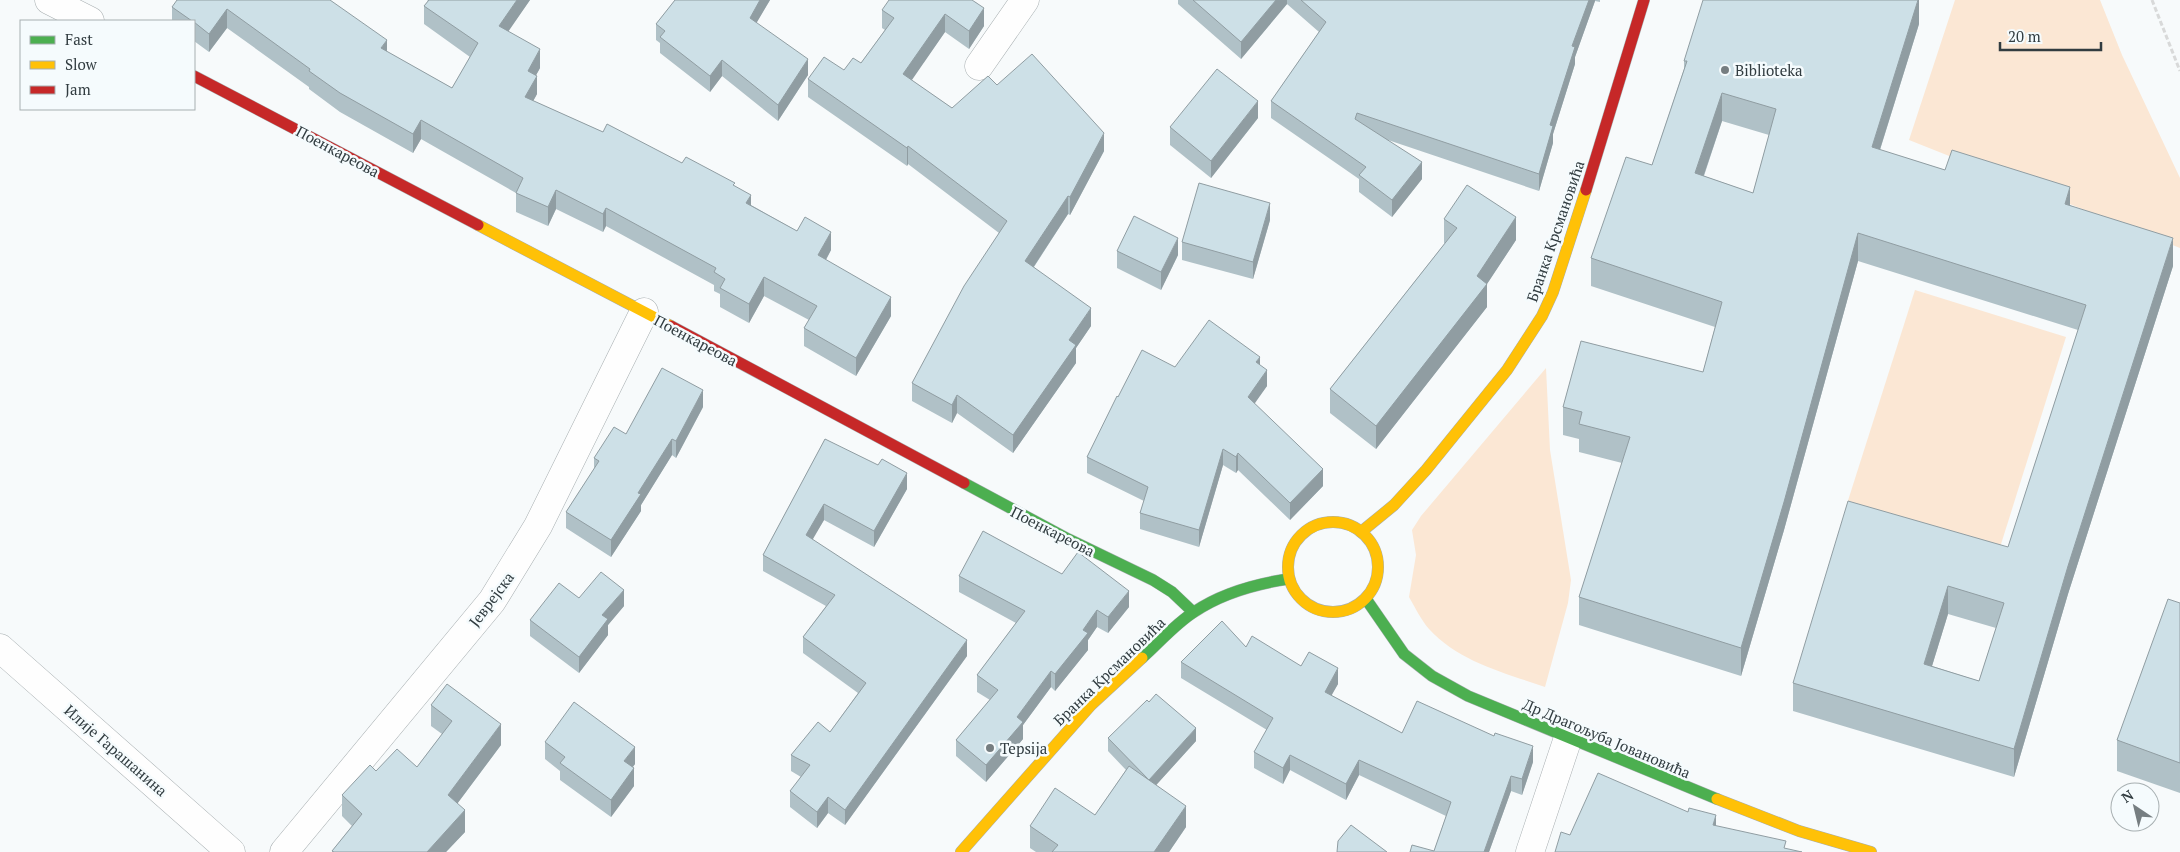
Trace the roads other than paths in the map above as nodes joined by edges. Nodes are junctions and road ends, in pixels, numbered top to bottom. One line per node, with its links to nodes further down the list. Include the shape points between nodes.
1 (49, 0): 4 (street)
2 (1025, 0): 5 (street)
3 (1644, 0): 8 (street, Бранка Крсмановића, via 1598,153 1553,292 1542,316 1496,384 1426,470 1394,505)
4 (88, 20)
5 (979, 66)
6 (195, 77): 7 (street, Поенкареова)
7 (644, 312): 11 (street, Поенкареова, via 1068,539 1153,580); 15 (street, Јеврејска, via 538,526 492,601)
8 (1361, 532): 9 (street, via 1338,522 1326,522 1303,533 1287,560); 10 (street, via 1370,541 1378,564 1377,577)
9 (1288, 580): 10 (street, via 1300,600 1322,612 1345,612); 11 (street, Бранка Крсмановића, via 1231,592)
10 (1366, 599): 13 (street, Др Драгољуба Јовановића, via 1404,654 1432,676 1468,696)
11 (1193, 612): 16 (street, Бранка Крсмановића, via 1091,705)
12 (0, 648): 14 (street, Илије Гарашанина)
13 (1568, 738): 17 (street); 18 (street, Др Драгољуба Јовановића, via 1799,830)
14 (231, 852)
15 (284, 852)
16 (961, 852)
17 (1530, 852)
18 (1871, 852)

